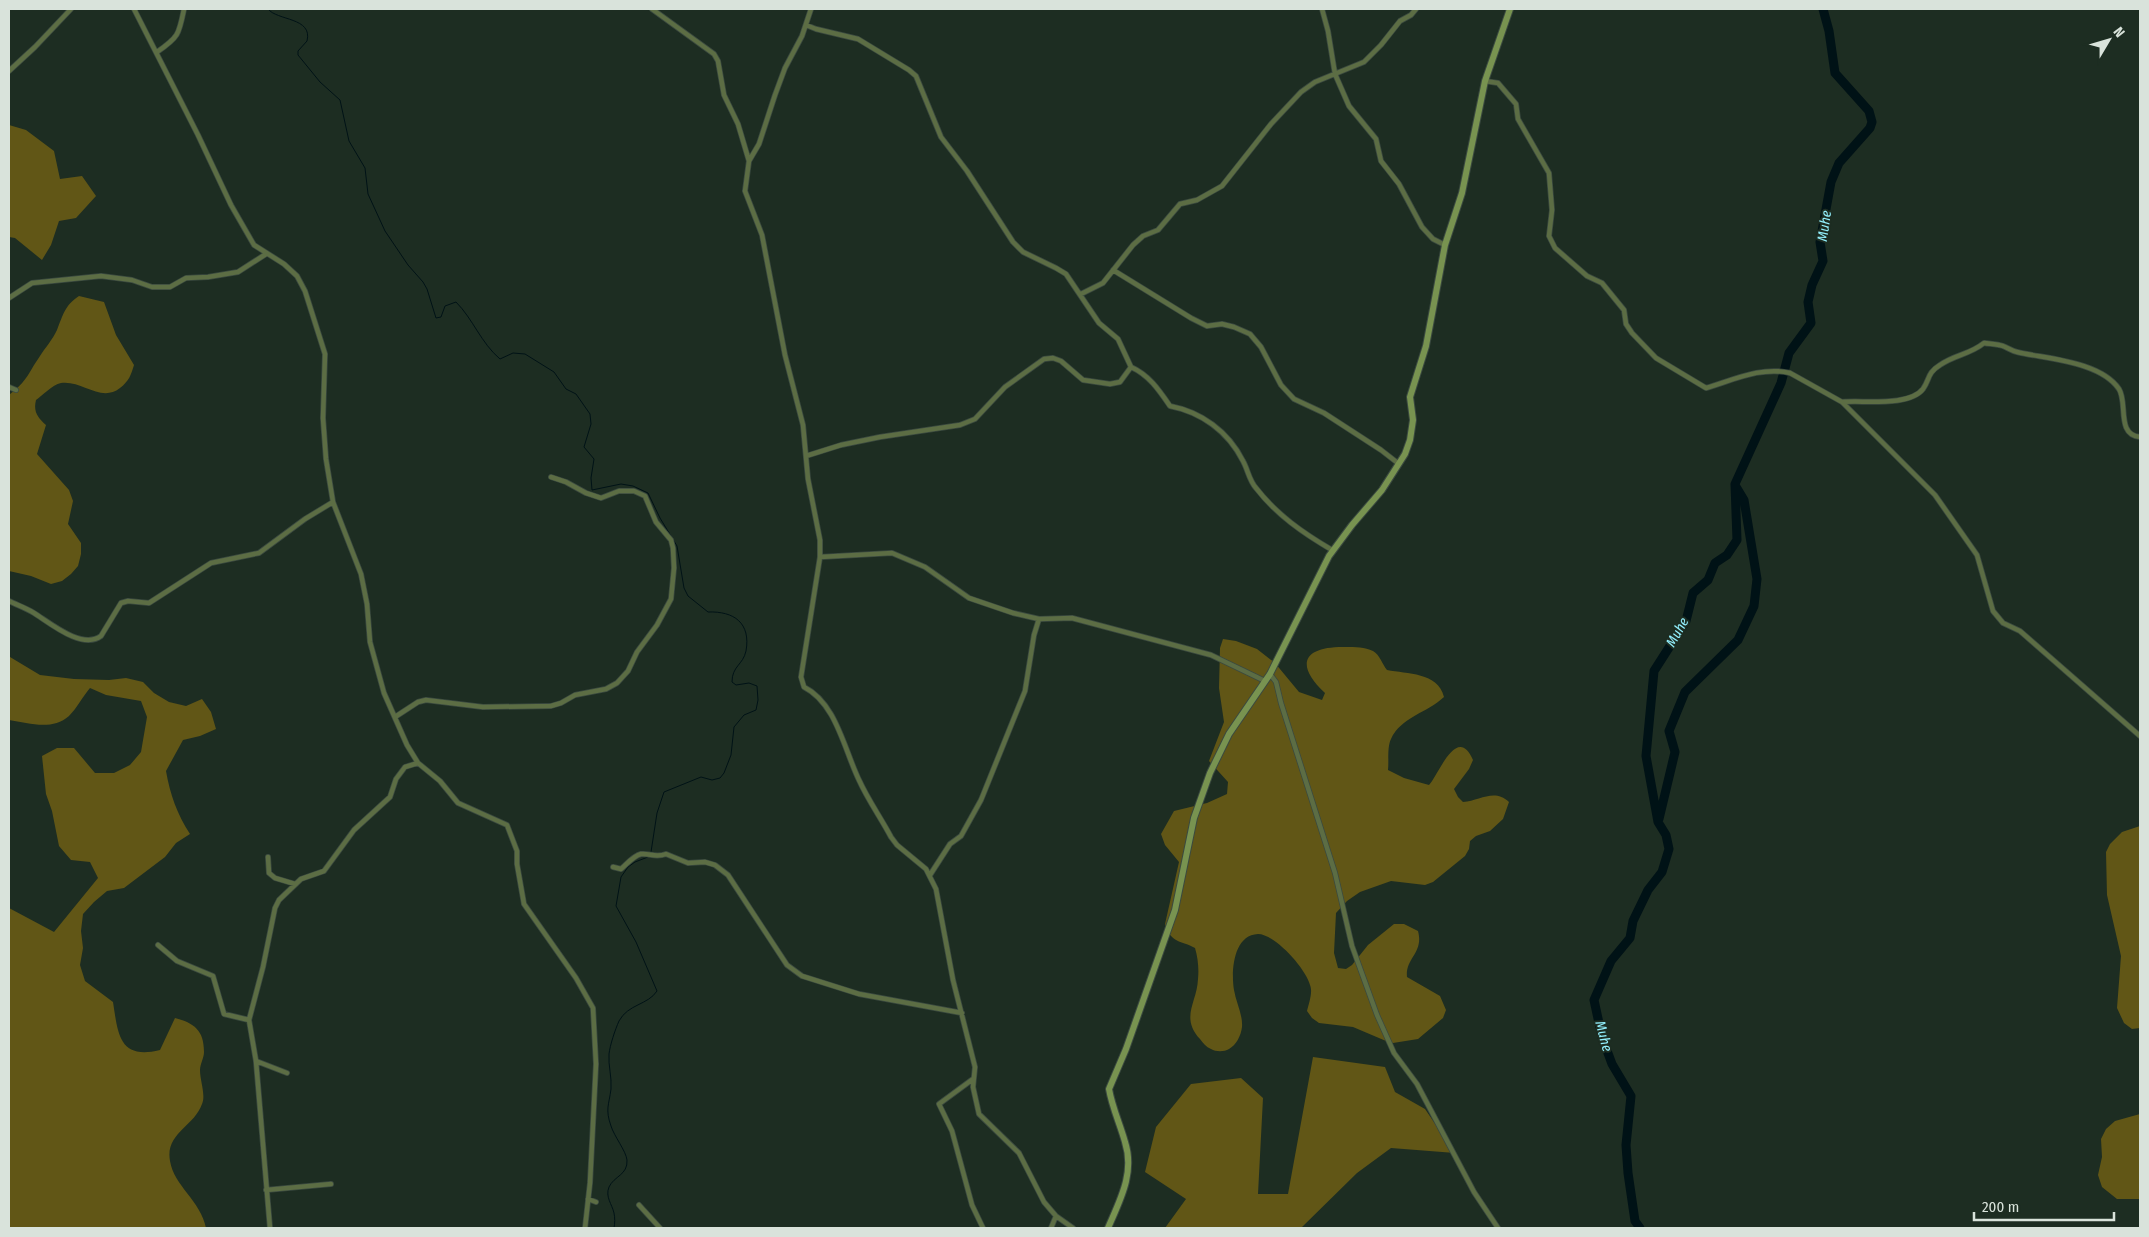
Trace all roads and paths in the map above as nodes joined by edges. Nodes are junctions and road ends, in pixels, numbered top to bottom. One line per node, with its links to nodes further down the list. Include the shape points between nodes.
1 (71, 9): 11 (street)
2 (134, 9): 10 (street)
3 (184, 9): 10 (street, via 174,41)
4 (652, 9): 14 (street, via 718,60 724,95 738,124)
5 (811, 9): 9 (street)
6 (1322, 9): 12 (street)
7 (1416, 9): 12 (street, via 1400,21 1364,62)
8 (1510, 9): 13 (main road)
9 (806, 25): 14 (street, via 785,68 759,144); 18 (street, via 858,40 916,76 941,137 967,170 1013,242 1022,252 1066,274)
10 (157, 52): 16 (street, via 231,205 254,245)
11 (9, 71)
12 (1335, 74): 15 (street, via 1349,106 1376,138 1381,161 1399,184 1422,227 1433,240); 17 (street, via 1301,92 1222,186 1197,200 1180,204 1158,230 1143,236)
13 (1485, 81): 15 (main road, via 1462,194); 23 (street, via 1498,83 1516,104 1518,119 1549,173 1552,210 1549,236 1555,248 1587,276 1602,283 1624,310 1626,324 1632,333 1656,358 1706,388 1767,370 1783,371)
14 (749, 161): 25 (street, via 745,191 762,235 785,355 803,425)
15 (1445, 245): 26 (main road, via 1426,346 1410,397 1410,440)
16 (266, 254): 19 (street, via 238,272 186,278 170,287 152,287 132,280 101,276 29,284); 28 (street, via 297,276 326,354 323,418)
17 (1113, 270): 18 (street, via 1103,283); 26 (street, via 1207,326 1222,324 1250,334 1261,347 1281,385 1294,399 1324,413)
18 (1081, 294): 20 (street, via 1099,323 1118,339)
19 (9, 298)
20 (1131, 367): 25 (street, via 1120,382 1101,383 1083,380 1061,361 1053,358 1044,360 1005,387 975,419 960,425 841,445); 29 (street, via 1141,372 1170,406 1187,409 1222,431 1242,459 1256,488 1282,516)
21 (9, 387): 22 (street)
22 (16, 390)
23 (1842, 402): 24 (street, via 1907,399 1923,389 1928,375 1938,366 1955,356 1973,352 1984,343 2053,358 2089,368 2101,375 2119,389 2126,425); 36 (street, via 1935,495 1977,555 1993,611 2003,623 2020,631)
24 (2140, 438)
25 (806, 456): 30 (street)
26 (1399, 464): 29 (main road, via 1382,490)
27 (551, 477): 35 (street, via 601,498 619,491 634,491 645,496 656,522 671,540 674,568 671,599 657,625 636,652 628,671 617,684 575,695 556,705 483,707 426,700)
28 (333, 502): 31 (street, via 259,554 211,563 149,603 128,601 120,604 97,639 70,636); 35 (street, via 361,574 370,642 384,693)
29 (1332, 550): 33 (main road)
30 (820, 557): 32 (street, via 892,554 925,567 969,598); 40 (street, via 801,677 804,687 816,693 825,704 859,781 897,845)
31 (9, 601)
32 (1039, 619): 34 (street, via 1072,618 1211,655); 40 (street, via 1025,691 981,800 961,836 950,844)
33 (1270, 674): 34 (main road); 61 (street, via 1276,682 1335,872 1352,946 1377,1015 1394,1053 1417,1084 1474,1192)
34 (1265, 681): 60 (main road, via 1229,734 1210,773 1194,818 1175,910 1109,1089 1129,1158 1128,1177)
35 (395, 717): 37 (street)
36 (2140, 736)
37 (418, 762): 41 (street, via 402,771 386,801 349,836 324,871); 50 (street, via 458,803 507,825 517,851 524,904 592,1005 596,1064)
38 (268, 857): 41 (street, via 269,873)
39 (613, 866): 43 (street, via 621,869 632,858 643,854 658,857 666,854 688,863 715,865 728,875 788,965 802,976 859,994)
40 (930, 875): 43 (street, via 936,889)
41 (295, 884): 44 (street, via 277,903)
42 (158, 945): 44 (street, via 177,961 216,979 224,1014)
43 (962, 1014): 47 (street, via 975,1067)
44 (249, 1020): 45 (street)
45 (256, 1061): 46 (street); 49 (street)
46 (287, 1073)
47 (973, 1079): 53 (street, via 979,1114 1019,1153 1044,1202); 57 (street, via 939,1104 952,1131 972,1205)
48 (331, 1184): 49 (street)
49 (266, 1190): 54 (street)
50 (588, 1199): 51 (street); 55 (street)
51 (596, 1202)
52 (639, 1205): 56 (street)
53 (1056, 1216): 58 (street); 59 (street)
54 (270, 1228)
55 (585, 1228)
56 (660, 1228)
57 (983, 1228)
58 (1051, 1228)
59 (1073, 1228)
60 (1108, 1228)
61 (1498, 1228)

